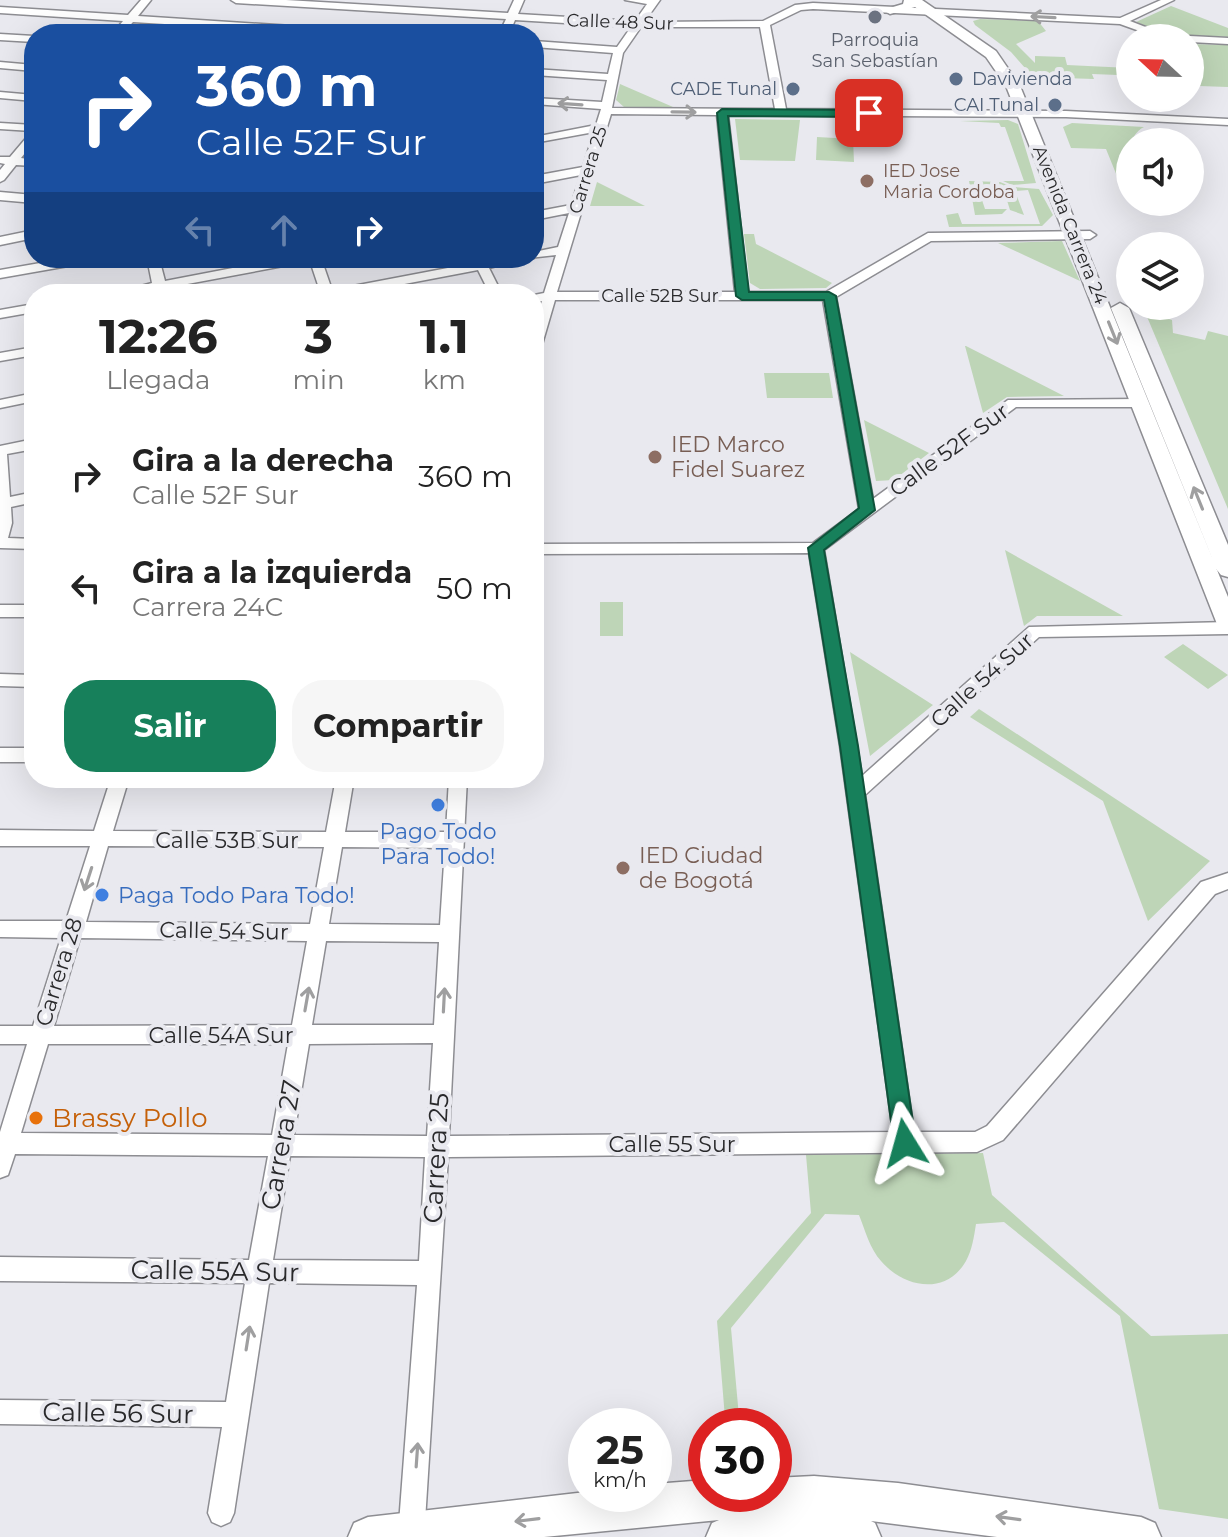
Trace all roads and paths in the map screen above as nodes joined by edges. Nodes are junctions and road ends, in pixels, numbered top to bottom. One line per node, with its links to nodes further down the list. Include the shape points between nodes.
1 (22, 0): 12 (street)
2 (146, 0): 16 (street)
3 (236, 0): 8 (street, Calle 48 Sur)
4 (519, 0): 15 (street)
5 (630, 0): 9 (street)
6 (912, 0): 11 (main road, Avenida Carrera 24); 13 (main road)
7 (1169, 0): 17 (street)
8 (268, 1): 10 (street, Calle 48 Sur); 21 (street)
9 (654, 1): 26 (street, Carrera 25)
10 (390, 5): 15 (street, Calle 48 Sur); 22 (street)
11 (929, 6): 13 (street); 14 (main road, Avenida Carrera 24); 42 (main road, Avenida Carrera 24, via 998,61)
12 (6, 10): 16 (street); 18 (street)
13 (890, 10): 24 (street, via 801,7)
14 (947, 13): 17 (street, one-way to 14); 42 (main road, Avenida Carrera 24, via 1010,60 1026,82)
15 (511, 17): 23 (street); 26 (street, Calle 48 Sur)
16 (129, 18): 19 (street); 20 (street)
17 (1121, 21): 25 (street)
18 (0, 22)
19 (124, 24)
20 (188, 24)
21 (251, 24)
22 (378, 24)
23 (508, 24)
24 (765, 24): 26 (street, Calle 48 Sur); 43 (street)
25 (1129, 24)
26 (639, 25): 32 (street, Carrera 25)
27 (0, 37): 28 (street)
28 (24, 38)
29 (1204, 40): 30 (street)
30 (1228, 41)
31 (544, 45): 32 (street)
32 (619, 50): 36 (street, Carrera 25)
33 (0, 65): 34 (street)
34 (24, 67)
35 (544, 73): 36 (street)
36 (613, 77): 40 (street, Carrera 25)
37 (0, 95): 38 (street)
38 (24, 97)
39 (544, 102): 40 (street, one-way to 39)
40 (606, 109): 41 (street, one-way to 41); 46 (street, Carrera 25)
41 (722, 113): 43 (street); 72 (street)
42 (1033, 113): 43 (street); 44 (street); 60 (main road, Avenida Carrera 24)
43 (781, 114)
44 (1228, 122)
45 (0, 126): 47 (street)
46 (601, 127): 49 (street); 53 (street, Carrera 25)
47 (24, 130)
48 (544, 133): 49 (street)
49 (561, 134): 50 (street)
50 (544, 138)
51 (24, 142): 52 (street)
52 (6, 161): 54 (street)
53 (588, 170): 55 (street); 58 (street, Carrera 25)
54 (0, 178)
55 (544, 178)
56 (0, 196): 57 (street)
57 (24, 198)
58 (577, 208): 59 (street); 63 (street, Carrera 25)
59 (544, 214)
60 (1082, 235): 73 (street, via 928,237); 81 (main road, Avenida Carrera 24, one-way to 81); 92 (main road, Avenida Carrera 24, one-way to 60)
61 (24, 236): 62 (street)
62 (0, 241)
63 (564, 250): 64 (street); 71 (street, Carrera 25)
64 (544, 254)
65 (34, 268): 68 (street)
66 (260, 268): 69 (street)
67 (452, 268): 70 (street)
68 (0, 274)
69 (187, 284)
70 (376, 284)
71 (550, 296): 72 (street, Calle 52B Sur); 74 (street, Calle 52B Sur); 77 (street, Carrera 25)
72 (742, 296): 73 (street, Calle 52B Sur)
73 (829, 296): 87 (street)
74 (544, 297)
75 (24, 310): 76 (street)
76 (0, 314)
77 (544, 314)
78 (24, 353): 79 (street)
79 (0, 357)
80 (24, 399): 82 (street)
81 (1140, 403): 87 (street, Calle 52F Sur, via 1013,403); 95 (main road, Avenida Carrera 24)
82 (0, 404)
83 (24, 447): 84 (street)
84 (0, 453): 86 (street)
85 (24, 499): 86 (street)
86 (1, 504): 88 (street)
87 (867, 510): 90 (street, Calle 52F Sur)
88 (0, 542): 89 (street)
89 (24, 543)
90 (816, 548): 91 (street); 103 (street)
91 (544, 549)
92 (1228, 570)
93 (0, 611): 94 (street)
94 (24, 611)
95 (1228, 626): 103 (street, Calle 54 Sur, via 1035,631)
96 (0, 680): 97 (street)
97 (24, 681)
98 (0, 755): 99 (street)
99 (24, 755)
100 (117, 788): 105 (street, Carrera 28)
101 (343, 788): 106 (street, Carrera 27)
102 (457, 788): 107 (street, Carrera 25)
103 (856, 792): 118 (street)
104 (0, 838): 105 (street, Calle 53B Sur)
105 (101, 840): 106 (street, Calle 53B Sur); 110 (street, Carrera 28, one-way to 110)
106 (334, 840): 107 (street, Calle 53B Sur); 111 (street, Carrera 27)
107 (454, 840): 112 (street, Carrera 25)
108 (1228, 881): 118 (street, Calle 55 Sur, via 1208,888 995,1133 977,1142)
109 (0, 929): 110 (street, Calle 54 Sur)
110 (72, 930): 111 (street, Calle 54 Sur); 116 (street, Carrera 28)
111 (318, 932): 112 (street, Calle 54 Sur); 115 (street, Carrera 27, one-way to 111)
112 (448, 934): 113 (street, Carrera 25, one-way to 112)
113 (442, 1034): 115 (street, Calle 54A Sur); 120 (street, Carrera 25)
114 (0, 1035): 116 (street, Calle 54A Sur)
115 (300, 1035): 116 (street, Calle 54A Sur); 119 (street, Carrera 27)
116 (39, 1036): 117 (street, Carrera 28)
117 (4, 1143): 119 (street, Calle 55 Sur); 121 (street, Carrera 28)
118 (905, 1143): 120 (street, Calle 55 Sur)
119 (281, 1146): 120 (street, Calle 55 Sur); 123 (street, Carrera 27)
120 (437, 1147): 124 (street, Carrera 25)
121 (0, 1167)
122 (0, 1269): 123 (street, Calle 55A Sur)
123 (259, 1271): 124 (street, Calle 55A Sur); 126 (street, Carrera 27, one-way to 123)
124 (430, 1273): 131 (street, Carrera 25, one-way to 124)
125 (0, 1412): 126 (street, Calle 56 Sur)
126 (236, 1415): 130 (street, Carrera 27)
127 (792, 1496): 136 (highway, one-way to 127, via 855,1498)
128 (688, 1502): 131 (highway, one-way to 131)
129 (734, 1512): 132 (highway)
130 (221, 1513)
131 (411, 1535): 133 (highway)
132 (789, 1535): 134 (highway); 135 (highway)
133 (368, 1537)
134 (726, 1537)
135 (861, 1537)
136 (1141, 1537)

